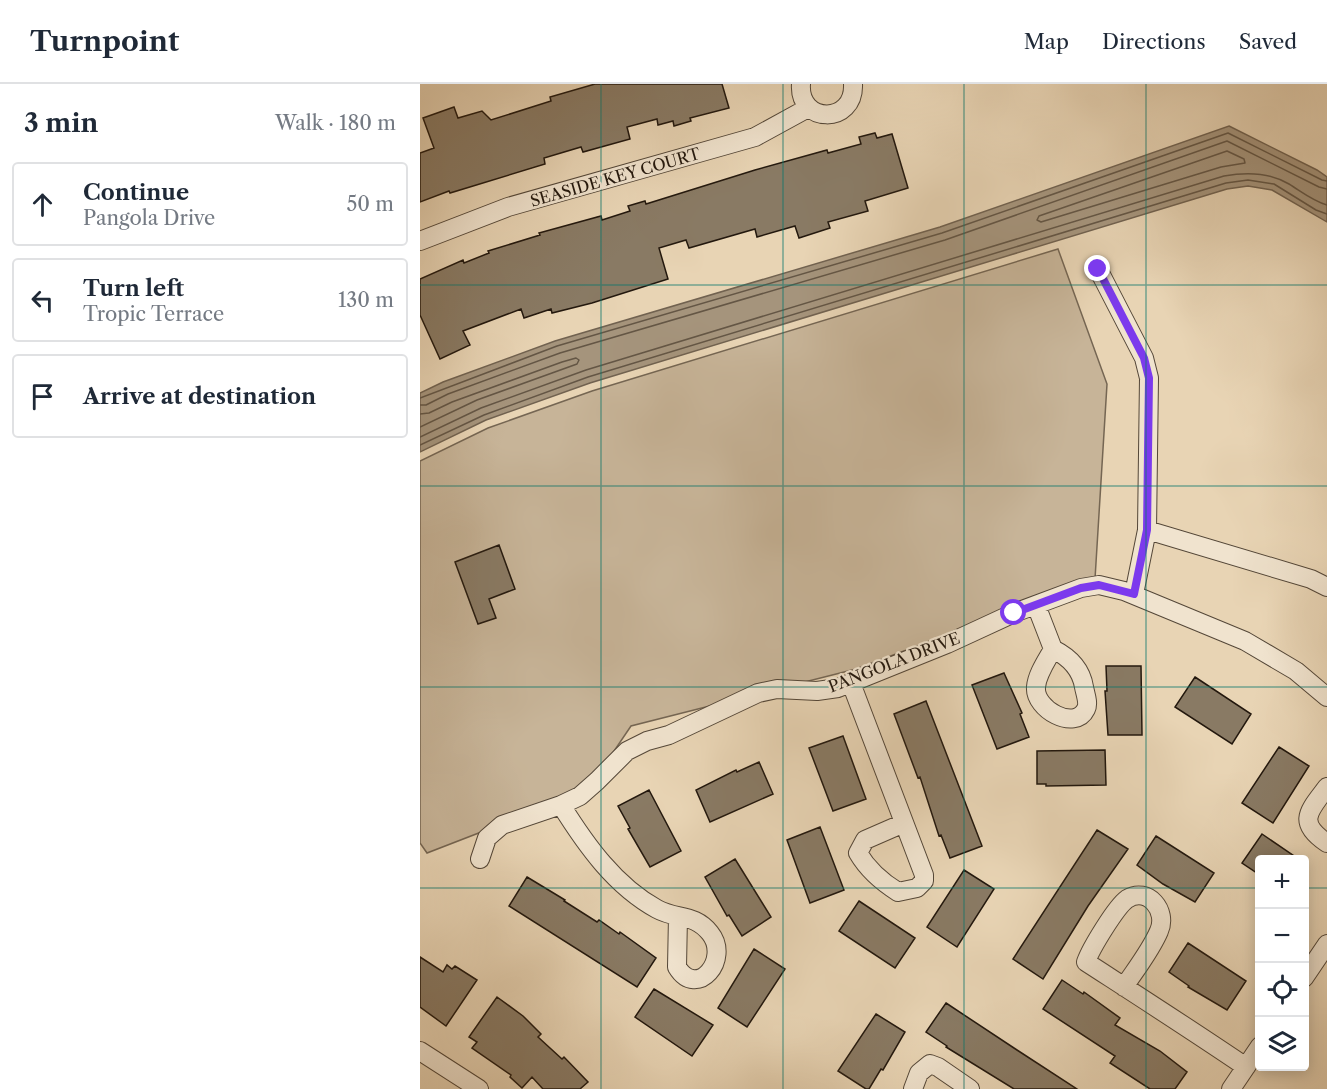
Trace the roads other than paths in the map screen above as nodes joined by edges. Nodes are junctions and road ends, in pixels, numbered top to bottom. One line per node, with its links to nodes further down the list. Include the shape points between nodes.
1 (801, 84): 3 (street)
2 (853, 84): 3 (street, via 849,104 842,111 824,115)
3 (808, 108): 4 (street, SEASIDE KEY COURT, via 755,137 508,207)
4 (420, 241)
5 (1098, 269): 6 (street, via 1144,358 1149,378)
6 (1147, 530): 7 (street); 8 (street)
7 (1327, 587)
8 (1134, 594): 9 (street, PANGOLA DRIVE, via 1099,585); 12 (street, PANGOLA DRIVE, via 1245,641 1296,671)
9 (1036, 604): 10 (street); 11 (street, PANGOLA DRIVE)
10 (1053, 649)
11 (851, 683): 14 (street, PANGOLA DRIVE, via 817,691 777,689 758,693 627,751 593,786); 15 (street)
12 (1327, 697)
13 (1327, 787): 16 (street, via 1311,809 1308,821 1314,834)
14 (561, 806): 17 (street, PANGOLA DRIVE, via 502,825 488,838); 18 (street, via 584,842 628,889 659,910)
15 (904, 823)
16 (1327, 843)
17 (480, 860)
18 (678, 916)
19 (1327, 944): 20 (street)
20 (1309, 972)
21 (1124, 987): 21 (street, via 1086,962 1111,918 1127,900 1139,895 1160,908 1160,930); 24 (street)
22 (420, 1051): 25 (street)
23 (1255, 1054): 24 (street)
24 (1246, 1067): 28 (street)
25 (479, 1089)
26 (913, 1089): 27 (street, via 919,1073 930,1064)
27 (970, 1089)
28 (1231, 1089)

